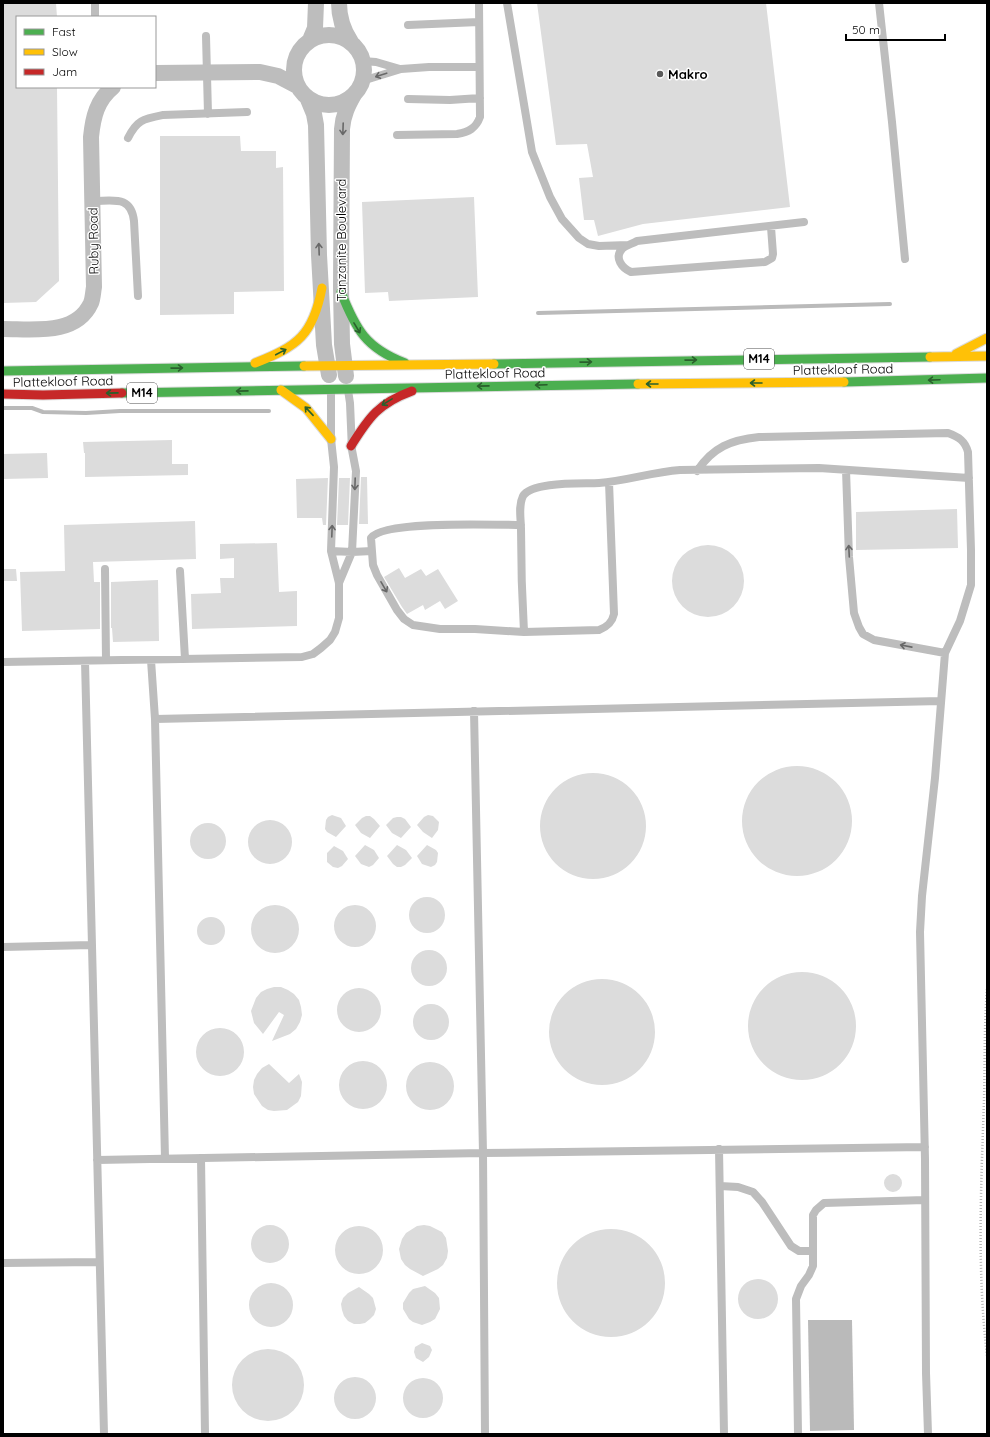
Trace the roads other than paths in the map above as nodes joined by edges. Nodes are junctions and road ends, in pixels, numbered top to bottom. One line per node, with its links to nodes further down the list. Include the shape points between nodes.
1 (95, 3): 7 (lane)
2 (316, 3): 12 (street, via 315,28)
3 (339, 3): 11 (street, via 340,20)
4 (479, 3): 8 (lane)
5 (507, 3): 31 (lane, via 532,152 550,197 562,219 588,244)
6 (879, 3): 32 (lane)
7 (95, 16)
8 (479, 22): 9 (lane); 14 (lane)
9 (408, 25)
10 (206, 36): 18 (lane)
11 (351, 42): 12 (street, via 338,36 325,35); 13 (street)
12 (305, 44): 16 (street, via 288,60); 21 (street, via 294,60 294,74)
13 (362, 61): 15 (lane); 19 (street, via 364,68)
14 (479, 67): 15 (lane); 22 (lane)
15 (401, 69): 19 (lane, one-way to 19)
16 (260, 72): 18 (street); 21 (street, via 278,76)
17 (156, 73): 18 (street)
18 (206, 74): 25 (lane)
19 (359, 87): 21 (street, via 344,102 331,105 317,103); 34 (street, Tanzanite Boulevard, one-way to 34, via 343,118)
20 (108, 89): 28 (street, Ruby Road, via 99,102 93,122)
21 (302, 92): 33 (street, Tanzanite Boulevard, one-way to 21, via 316,125 314,114)
22 (480, 98): 23 (lane); 26 (lane, via 478,124 466,132)
23 (408, 99)
24 (247, 112): 25 (lane)
25 (208, 114): 27 (lane, via 151,117 137,124)
26 (397, 135)
27 (128, 138)
28 (93, 201): 35 (lane, via 122,201 133,213); 36 (street, Ruby Road, via 94,287 91,302 85,312 68,325 56,328)
29 (804, 222): 30 (lane)
30 (771, 227): 31 (lane, via 636,241); 31 (lane, via 773,254 772,258 765,262 631,272 623,267 619,259 619,254)
31 (628, 246)
32 (905, 259)
33 (322, 288): 42 (main road, one-way to 33, via 277,355 304,335 316,315); 43 (street, Tanzanite Boulevard)
34 (341, 292): 40 (main road, one-way to 40, via 356,326 369,344 386,356); 41 (street, Tanzanite Boulevard)
35 (138, 296)
36 (3, 329)
37 (987, 338): 38 (main road)
38 (953, 356): 39 (main road, Plattekloof Road / M14); 40 (main road, Plattekloof Road / M14, one-way to 38)
39 (987, 356)
40 (409, 365): 41 (main road, Plattekloof Road / M14)
41 (345, 366): 43 (main road, Plattekloof Road / M14); 50 (street, Tanzanite Boulevard)
42 (245, 367): 43 (main road, Plattekloof Road / M14); 44 (main road, Plattekloof Road / M14, one-way to 42)
43 (327, 367): 49 (street, Tanzanite Boulevard)
44 (3, 371)
45 (972, 378): 46 (main road, Plattekloof Road / M14); 47 (main road); 48 (main road, Plattekloof Road / M14, one-way to 48, via 874,382)
46 (987, 378)
47 (987, 384)
48 (422, 387): 50 (main road, Plattekloof Road / M14); 54 (main road, one-way to 54, via 401,394 379,407 366,421)
49 (331, 389): 50 (main road, Plattekloof Road / M14); 51 (main road, Plattekloof Road / M14); 53 (lane)
50 (348, 389): 54 (lane)
51 (281, 390): 52 (main road, Plattekloof Road / M14, one-way to 52); 53 (main road, one-way to 51, via 306,408)
52 (3, 394)
53 (331, 439): 60 (lane, one-way to 53, via 334,466)
54 (351, 446): 62 (lane, one-way to 62, via 356,471)
55 (846, 470): 56 (lane, via 791,468); 57 (lane); 67 (lane, one-way to 55, via 874,640 863,634 859,627 854,613 849,557)
56 (697, 471): 57 (lane, via 710,454 725,445 744,439 948,433 957,436 967,448); 58 (lane, via 667,471)
57 (969, 478): 67 (lane, via 971,585 960,621)
58 (609, 482): 59 (lane, via 550,485 528,491 521,502); 66 (lane, via 614,601 612,620 606,628 599,630)
59 (521, 525): 61 (lane, via 433,525 396,528 373,535); 66 (lane)
60 (331, 551): 62 (lane); 65 (lane)
61 (372, 551): 62 (lane); 66 (lane, one-way to 66, via 377,575 397,610 413,625 440,629)
62 (352, 552): 65 (lane)
63 (105, 569): 69 (lane)
64 (180, 571): 68 (lane)
65 (339, 584): 68 (lane, via 339,618 335,632 313,654 302,658)
66 (524, 632)
67 (945, 653): 73 (lane)
68 (185, 659): 70 (lane)
69 (106, 660): 70 (lane); 71 (lane)
70 (152, 660): 75 (lane)
71 (85, 661): 72 (lane); 76 (lane)
72 (3, 662)
73 (941, 700): 74 (lane); 78 (lane, via 920,932)
74 (474, 711): 75 (lane); 80 (lane)
75 (155, 719): 81 (lane)
76 (92, 945): 77 (lane); 83 (lane)
77 (3, 947)
78 (925, 1147): 79 (lane); 85 (lane)
79 (719, 1149): 80 (lane); 84 (lane)
80 (483, 1153): 82 (lane); 91 (lane)
81 (165, 1158): 82 (lane); 83 (lane)
82 (201, 1158): 90 (lane)
83 (97, 1160): 87 (lane)
84 (720, 1186): 86 (lane, via 738,1187 753,1192 791,1246); 92 (lane)
85 (925, 1200): 86 (lane, via 824,1203 814,1215); 94 (lane)
86 (812, 1252): 93 (lane, via 812,1271 801,1286 796,1299)
87 (99, 1262): 88 (lane); 89 (lane)
88 (3, 1263)
89 (104, 1434)
90 (204, 1434)
91 (485, 1434)
92 (724, 1434)
93 (798, 1434)
94 (928, 1434)

